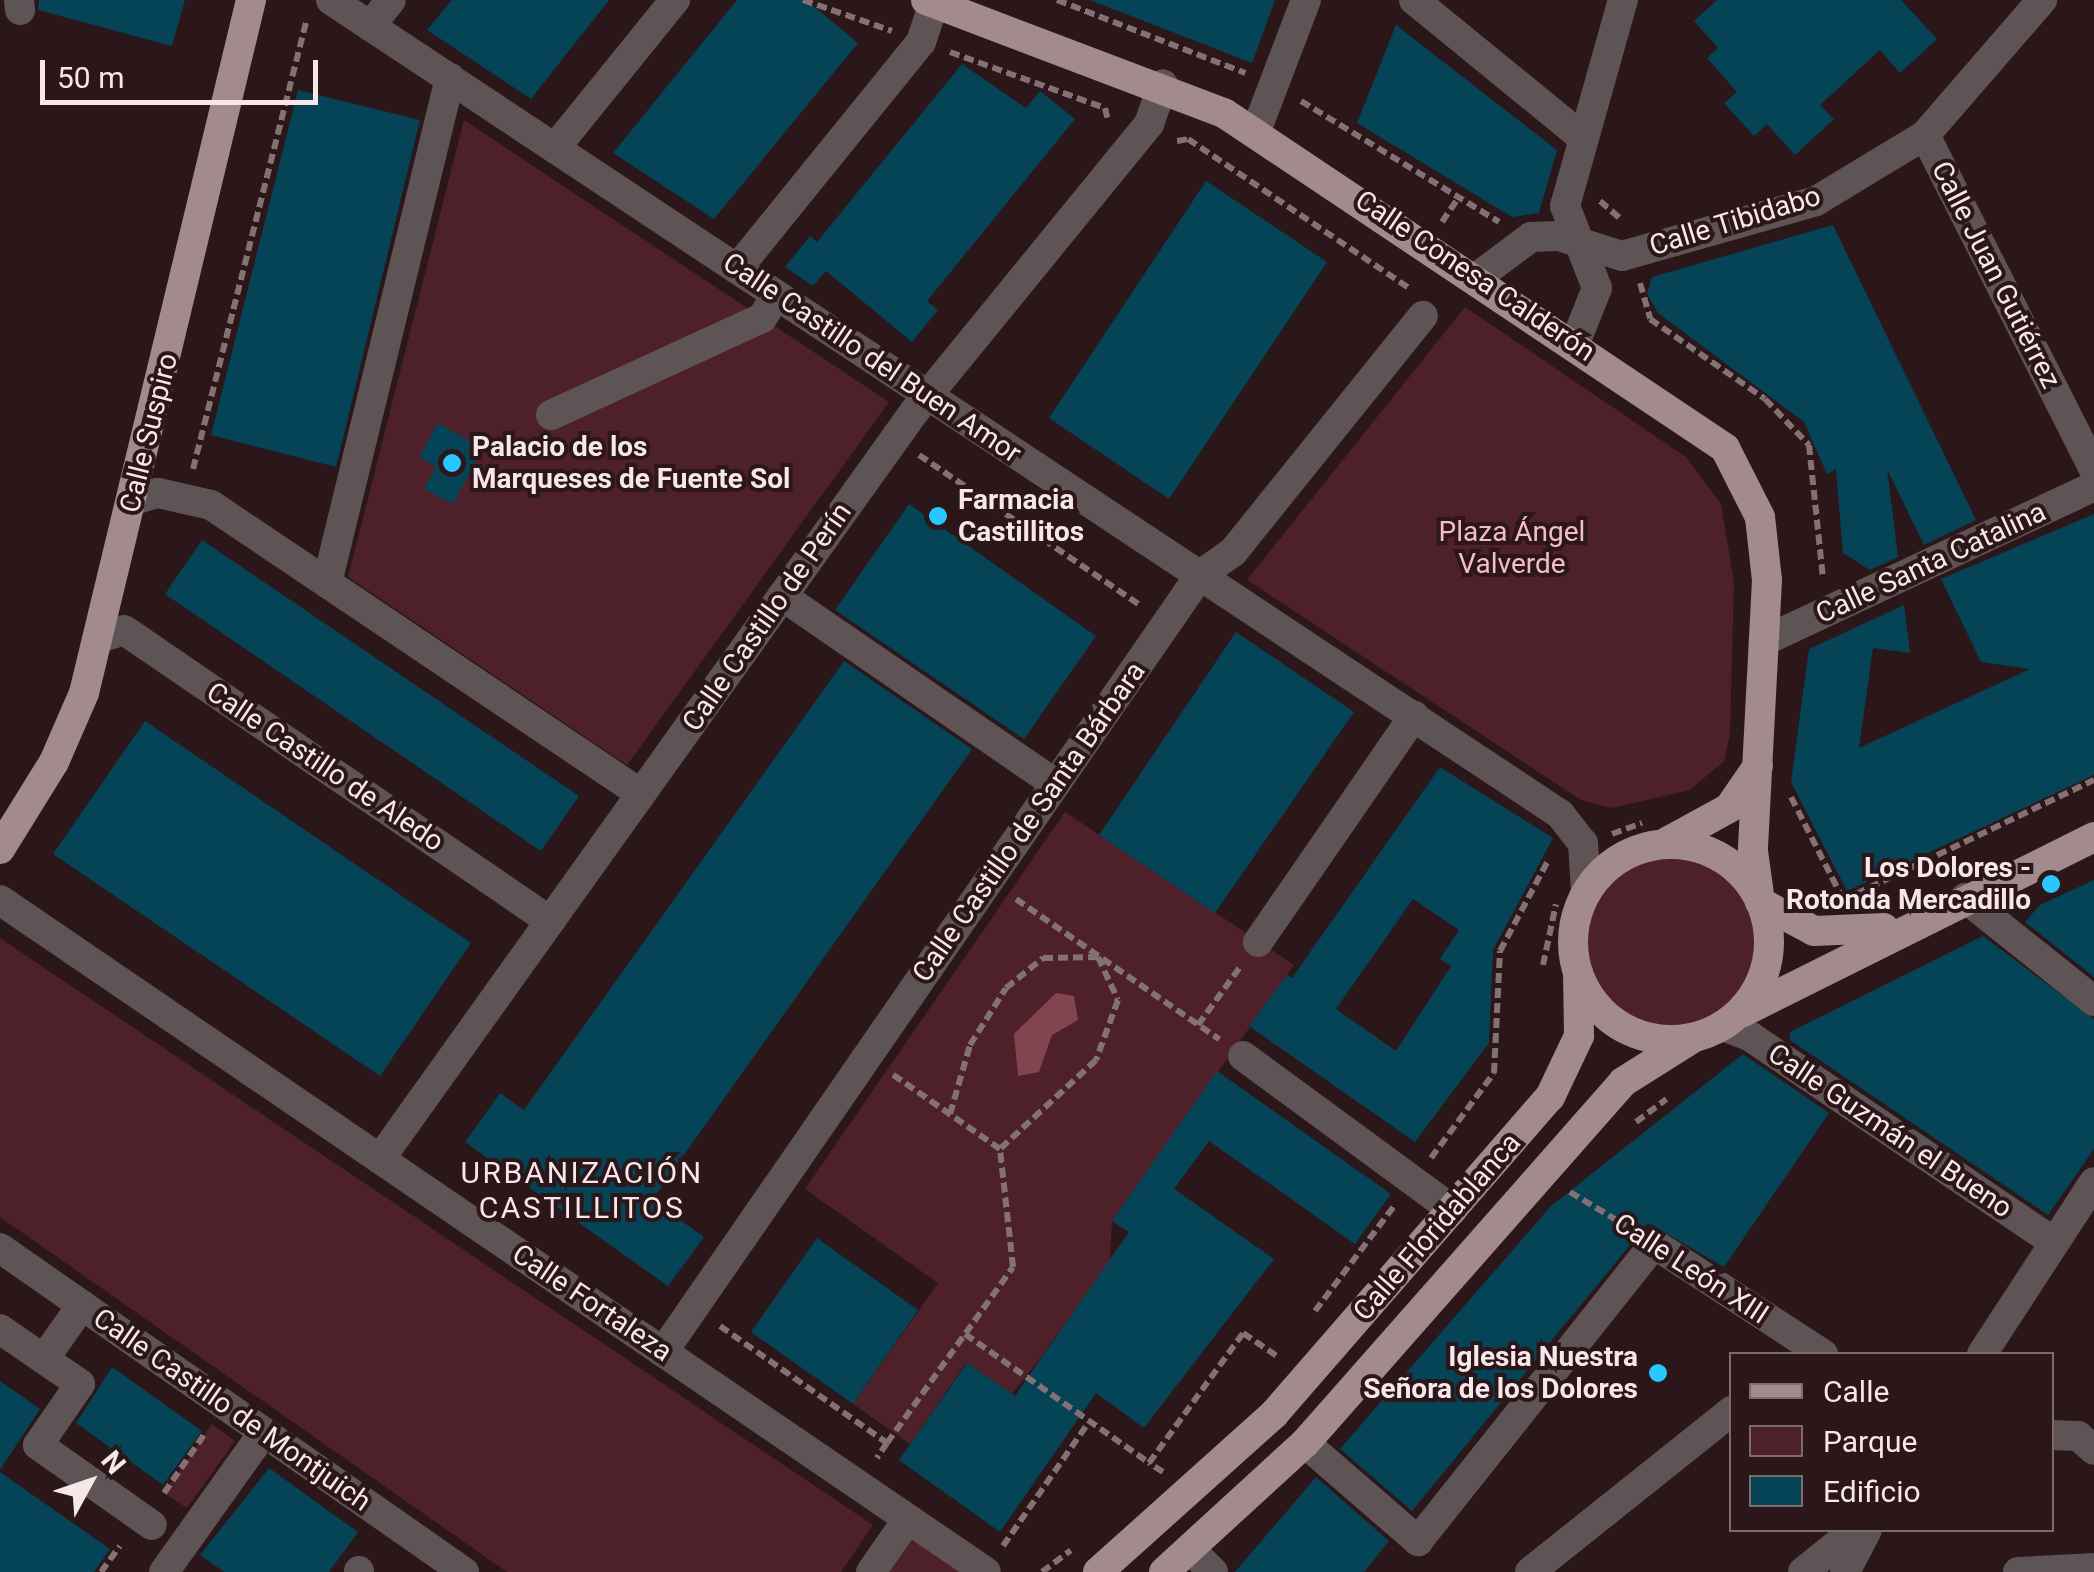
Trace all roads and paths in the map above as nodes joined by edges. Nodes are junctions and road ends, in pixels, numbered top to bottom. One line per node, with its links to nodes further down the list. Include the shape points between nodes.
1 (251, 0): 36 (main road, Calle Suspiro)
2 (390, 0): 11 (street)
3 (674, 0): 19 (street)
4 (1058, 0): 14 (path)
5 (1306, 0): 14 (street)
6 (1414, 0): 17 (street)
7 (1622, 0): 17 (street)
8 (2042, 0): 16 (street, Calle Tibidabo)
9 (930, 2): 13 (main road, Calle Conesa Calderón); 24 (street, via 921,42)
10 (320, 6): 11 (street, Calle Castillo del Buen Amor); 35 (path)
11 (370, 26): 12 (street, Calle Castillo del Buen Amor)
12 (450, 78): 19 (street, Calle Castillo del Buen Amor); 38 (street)
13 (1163, 84): 15 (main road, Calle Conesa Calderón); 30 (street, Calle Castillo de Perín, via 1149,124)
14 (1274, 84): 15 (street); 21 (path)
15 (1256, 132): 26 (main road, Calle Conesa Calderón)
16 (1924, 135): 23 (street, Calle Tibidabo, via 1816,201 1622,256); 33 (street, Calle Juan Gutiérrez)
17 (1583, 138): 20 (street)
18 (1188, 139): 28 (path)
19 (555, 148): 24 (street, Calle Castillo del Buen Amor)
20 (1568, 188): 22 (path, via 1591,193); 23 (street, via 1568,223)
21 (1506, 226)
22 (1633, 230)
23 (1580, 245): 26 (street, Calle Tibidabo, via 1559,236 1520,240); 29 (street, via 1598,288)
24 (737, 268): 27 (street, Calle Castillo del Buen Amor)
25 (1647, 271): 39 (path, via 1638,292 1650,318 1765,399 1808,446)
26 (1476, 278): 29 (main road, Calle Conesa Calderón)
27 (777, 295): 30 (street, Calle Castillo del Buen Amor); 31 (street, via 762,318)
28 (1424, 308): 37 (street, Calle Castillo de Santa Bárbara, via 1233,552)
29 (1575, 343): 43 (main road, Calle Conesa Calderón, via 1708,431 1741,469 1760,516)
30 (928, 395): 37 (street, Calle Castillo del Buen Amor); 40 (street, Calle Castillo de Perín)
31 (550, 415)
32 (914, 451): 41 (path, via 1149,607)
33 (2094, 469)
34 (2094, 486): 43 (street, Calle Santa Catalina)
35 (186, 499): 36 (street, via 158,493); 38 (street, via 211,505)
36 (131, 502): 42 (main road, Calle Suspiro)
37 (1200, 575): 44 (street, Calle Castillo del Buen Amor); 48 (street, Calle Castillo de Santa Bárbara)
38 (326, 583): 49 (street)
39 (1822, 588)
40 (782, 596): 48 (street); 49 (street, Calle Castillo de Perín)
41 (1136, 625)
42 (97, 639): 52 (main road, Calle Suspiro, via 72,727); 61 (street, Calle Castillo de Aledo, via 124,630)
43 (1768, 639): 45 (main road, Calle Conesa Calderón)
44 (1414, 716): 54 (street, Calle Castillo del Buen Amor, via 1560,814); 62 (street)
45 (1762, 753): 50 (main road, Calle Conesa Calderón, via 1752,783 1729,808); 59 (main road, Calle Conesa Calderón, via 1753,852)
46 (2094, 780): 47 (path, via 1844,900)
47 (1784, 783)
48 (1056, 784): 91 (street, Calle Castillo de Santa Bárbara)
49 (641, 794): 61 (street, Calle Castillo de Perín)
50 (1658, 832): 54 (path, via 1622,828); 56 (main road, via 1614,861); 59 (main road, via 1721,858)
51 (2094, 837): 57 (main road)
52 (0, 849)
53 (1552, 853): 77 (path, via 1500,951 1494,1074)
54 (1586, 853): 56 (street); 64 (path, via 1556,903)
55 (1020, 878): 63 (path, via 1008,894)
56 (1586, 892): 65 (main road, via 1572,938)
57 (1965, 898): 60 (main road); 66 (street)
58 (0, 900): 76 (street, Calle Fortaleza)
59 (1760, 902): 60 (main road, via 1793,925 1842,935); 67 (main road, via 1768,961)
60 (1934, 913): 67 (main road)
61 (550, 921): 76 (street, Calle Castillo de Perín)
62 (1258, 942): 68 (path)
63 (1098, 956): 68 (path); 73 (path, via 1044,958 1006,988 970,1044); 75 (path, via 1118,1000 1096,1060)
64 (1543, 974)
65 (1578, 974): 69 (main road, via 1618,1024 1660,1040); 81 (main road, Calle Floridablanca, via 1583,1014 1565,1075)
66 (2094, 1001)
67 (1729, 1021): 69 (main road); 82 (street, Calle Guzmán el Bueno)
68 (1198, 1025): 70 (path)
69 (1693, 1038): 100 (main road, Calle Floridablanca, via 1641,1067 1592,1114)
70 (1238, 1052): 81 (street)
71 (894, 1058): 73 (path, via 885,1073)
72 (1678, 1089): 74 (path)
73 (950, 1114): 75 (path)
74 (1618, 1136)
75 (1000, 1149): 89 (path, via 1013,1268)
76 (380, 1159): 91 (street, Calle Fortaleza)
77 (1427, 1162)
78 (2094, 1182): 82 (street)
79 (1558, 1184): 83 (path, Calle León XIII)
80 (1398, 1200): 87 (path)
81 (1453, 1210): 120 (main road, Calle Floridablanca, via 1274,1414)
82 (2054, 1242): 93 (street)
83 (1654, 1244): 92 (street, Calle León XIII); 100 (street, via 1418,1541)
84 (0, 1248): 86 (street, Calle Castillo de Montjuich)
85 (724, 1304): 99 (path, via 713,1321)
86 (82, 1305): 94 (street); 98 (street, Calle Castillo de Montjuich)
87 (1309, 1319)
88 (0, 1329): 94 (street)
89 (965, 1334): 96 (path); 99 (path)
90 (1288, 1344): 101 (path, via 1277,1356 1243,1334)
91 (663, 1352): 107 (street, Calle Fortaleza)
92 (1813, 1352)
93 (1983, 1352)
94 (44, 1359): 108 (street, via 80,1384 38,1445)
95 (1729, 1414): 123 (street)
96 (1089, 1422): 101 (path); 111 (path, via 999,1552)
97 (212, 1424): 105 (path)
98 (264, 1432): 116 (street); 117 (street, Calle Castillo de Montjuich)
99 (887, 1442): 103 (path, via 873,1463)
100 (1305, 1443): 113 (main road, Calle Floridablanca)
101 (1149, 1463): 102 (path)
102 (1163, 1472)
103 (889, 1474)
104 (150, 1482): 105 (path)
105 (164, 1492): 106 (path)
106 (176, 1500)
107 (908, 1519): 118 (street); 119 (street, Calle Fortaleza)
108 (152, 1525)
109 (1853, 1532): 124 (street)
110 (1866, 1532): 125 (street)
111 (983, 1541)
112 (120, 1546): 115 (path)
113 (1191, 1550): 121 (main road, Calle Floridablanca); 122 (street)
114 (2094, 1568): 126 (street)
115 (101, 1572)
116 (164, 1572)
117 (464, 1572)
118 (870, 1572)
119 (986, 1572)
120 (1098, 1572)
121 (1164, 1572)
122 (1213, 1572)
123 (1530, 1572)
124 (1803, 1572)
125 (1846, 1572)
126 (2018, 1572)

